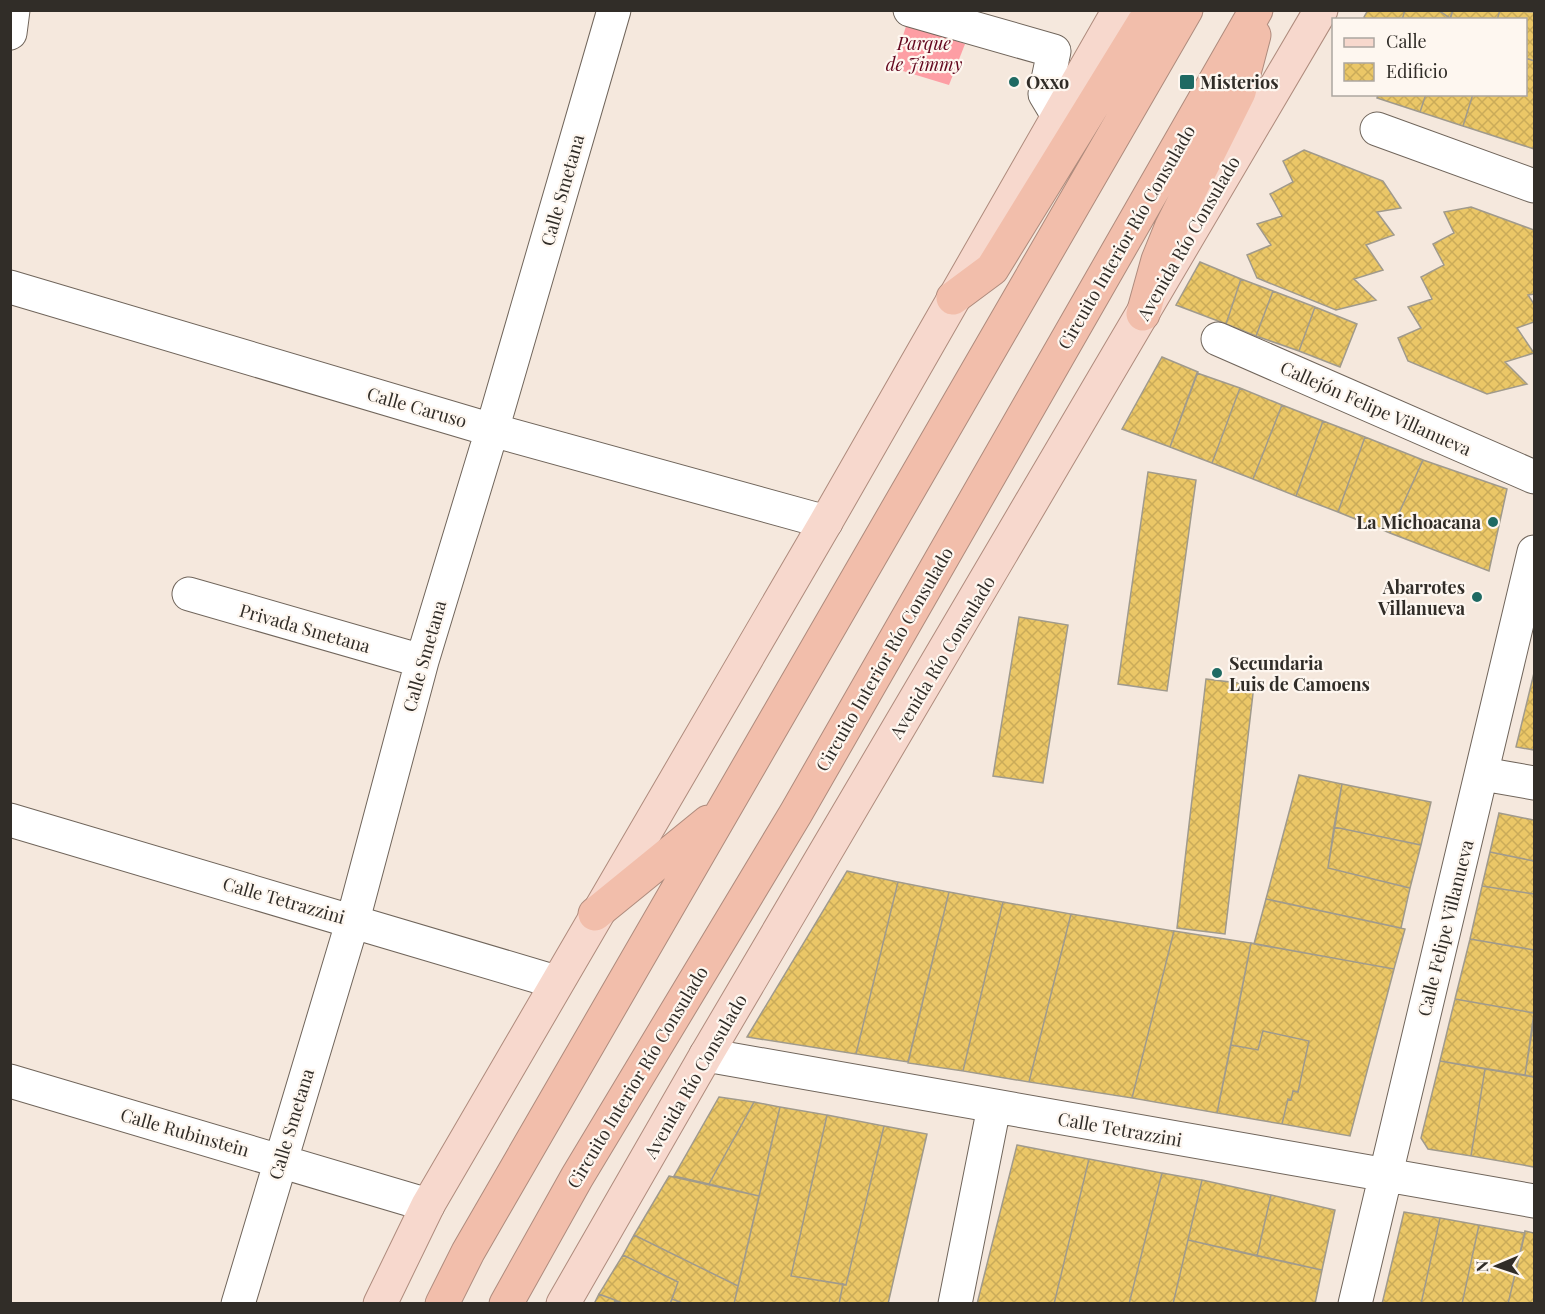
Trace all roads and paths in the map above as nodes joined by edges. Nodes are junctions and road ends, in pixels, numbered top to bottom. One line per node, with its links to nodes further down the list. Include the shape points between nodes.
1 (13, 10): 10 (street)
2 (614, 10): 18 (street, Calle Smetana)
3 (910, 10): 11 (street, via 1054,51 1045,94)
4 (1119, 10): 11 (main road)
5 (1154, 10): 15 (highway, via 992,269)
6 (1186, 10): 26 (highway)
7 (1256, 10): 41 (highway, Circuito Interior Río Consulado, via 796,813)
8 (1260, 10): 16 (highway, via 1239,92 1171,228)
9 (1321, 10): 16 (main road, Avenida Río Consulado)
10 (10, 33)
11 (1060, 113): 15 (main road)
12 (1377, 129): 13 (street)
13 (1534, 186)
14 (10, 287): 18 (street, Calle Caruso)
15 (953, 298): 20 (main road)
16 (1143, 314): 31 (main road, Avenida Río Consulado)
17 (1218, 339): 19 (street, Callejón Felipe Villanueva)
18 (492, 430): 20 (street, Calle Caruso); 23 (street, Calle Smetana)
19 (1534, 477)
20 (826, 522): 28 (main road)
21 (1534, 552): 24 (street, Calle Felipe Villanueva)
22 (189, 594): 23 (street, Privada Smetana)
23 (422, 662): 29 (street, Calle Smetana)
24 (1483, 774): 25 (street); 35 (street, Calle Felipe Villanueva)
25 (1534, 783)
26 (723, 810): 28 (highway); 40 (highway, via 468,1252)
27 (10, 820): 29 (street, Calle Tetrazzini)
28 (595, 914): 30 (main road)
29 (353, 920): 30 (street, Calle Tetrazzini); 34 (street, Calle Smetana)
30 (556, 982): 37 (main road)
31 (706, 1055): 33 (street, Calle Tetrazzini); 42 (main road, Avenida Río Consulado)
32 (10, 1081): 34 (street, Calle Rubinstein)
33 (994, 1107): 35 (street, Calle Tetrazzini); 43 (street)
34 (280, 1160): 37 (street, Calle Rubinstein); 39 (street, Calle Smetana)
35 (1385, 1177): 36 (street, Calle Tetrazzini); 44 (street, Calle Felipe Villanueva)
36 (1534, 1202)
37 (428, 1206): 38 (main road)
38 (378, 1300)
39 (238, 1304)
40 (442, 1304)
41 (506, 1304)
42 (563, 1304)
43 (955, 1304)
44 (1355, 1304)

